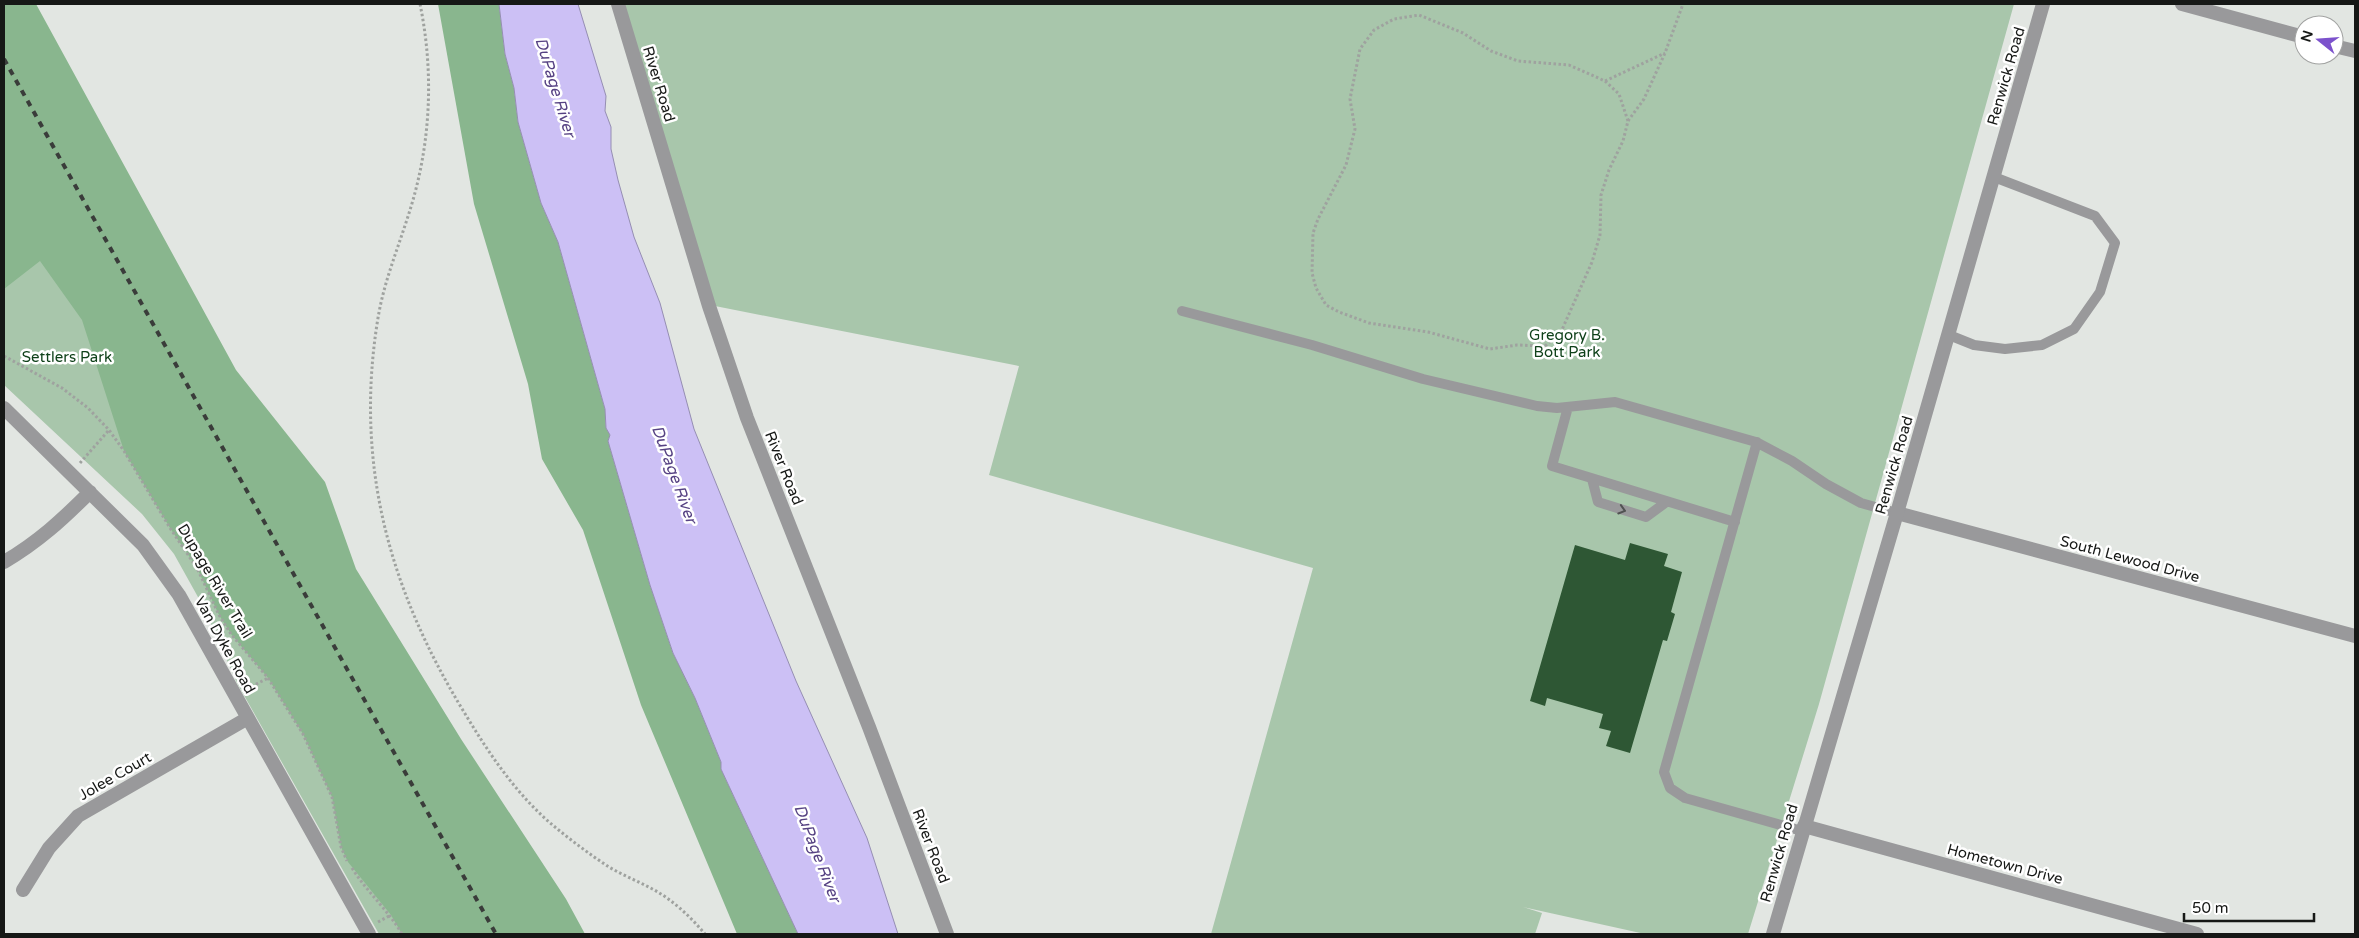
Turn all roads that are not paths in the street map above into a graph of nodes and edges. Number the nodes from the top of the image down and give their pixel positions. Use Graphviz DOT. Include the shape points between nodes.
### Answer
graph roads {
  1 [pos="618,4"];
  2 [pos="2043,4"];
  3 [pos="2182,4"];
  4 [pos="2294,34"];
  5 [pos="1994,177"];
  6 [pos="1182,311"];
  7 [pos="1948,335"];
  8 [pos="1568,407"];
  9 [pos="4,408"];
  10 [pos="1757,442"];
  11 [pos="1592,479"];
  12 [pos="90,492"];
  13 [pos="1665,503"];
  14 [pos="1897,513"];
  15 [pos="1734,522"];
  16 [pos="4,562"];
  17 [pos="2355,636"];
  18 [pos="248,718"];
  19 [pos="1803,829"];
  20 [pos="23,890"];
  21 [pos="369,934"];
  22 [pos="947,934"];
  23 [pos="1773,934"];
  24 [pos="2197,934"];
  1 -- 22 [label="street, River Road" via="709,306 747,418"];
  2 -- 5 [label="street, Renwick Road"];
  3 -- 4 [label="street"];
  5 -- 7 [label="street, Renwick Road"];
  5 -- 7 [label="lane" via="2095,216 2115,243 2100,292 2074,329 2042,345 2005,349 1974,345"];
  6 -- 8 [label="lane" via="1312,345 1423,379 1537,406"];
  7 -- 14 [label="street, Renwick Road"];
  8 -- 10 [label="lane" via="1615,402"];
  8 -- 11 [label="lane" via="1552,466"];
  9 -- 12 [label="street, Van Dyke Road"];
  10 -- 14 [label="lane" via="1860,503"];
  10 -- 15 [label="lane"];
  11 -- 13 [label="lane"];
  11 -- 13 [label="lane, one-way" via="1598,502 1606,505 1646,517"];
  12 -- 16 [label="street" via="57,525"];
  12 -- 18 [label="street, Van Dyke Road" via="144,545 178,595"];
  13 -- 15 [label="lane"];
  14 -- 17 [label="street, South Lewood Drive"];
  14 -- 19 [label="street, Renwick Road"];
  15 -- 19 [label="lane" via="1664,772 1670,788 1685,798"];
  18 -- 20 [label="street, Jolee Court" via="78,816 49,848"];
  18 -- 21 [label="street, Van Dyke Road"];
  19 -- 23 [label="street, Renwick Road"];
  19 -- 24 [label="street, Hometown Drive"];
}
